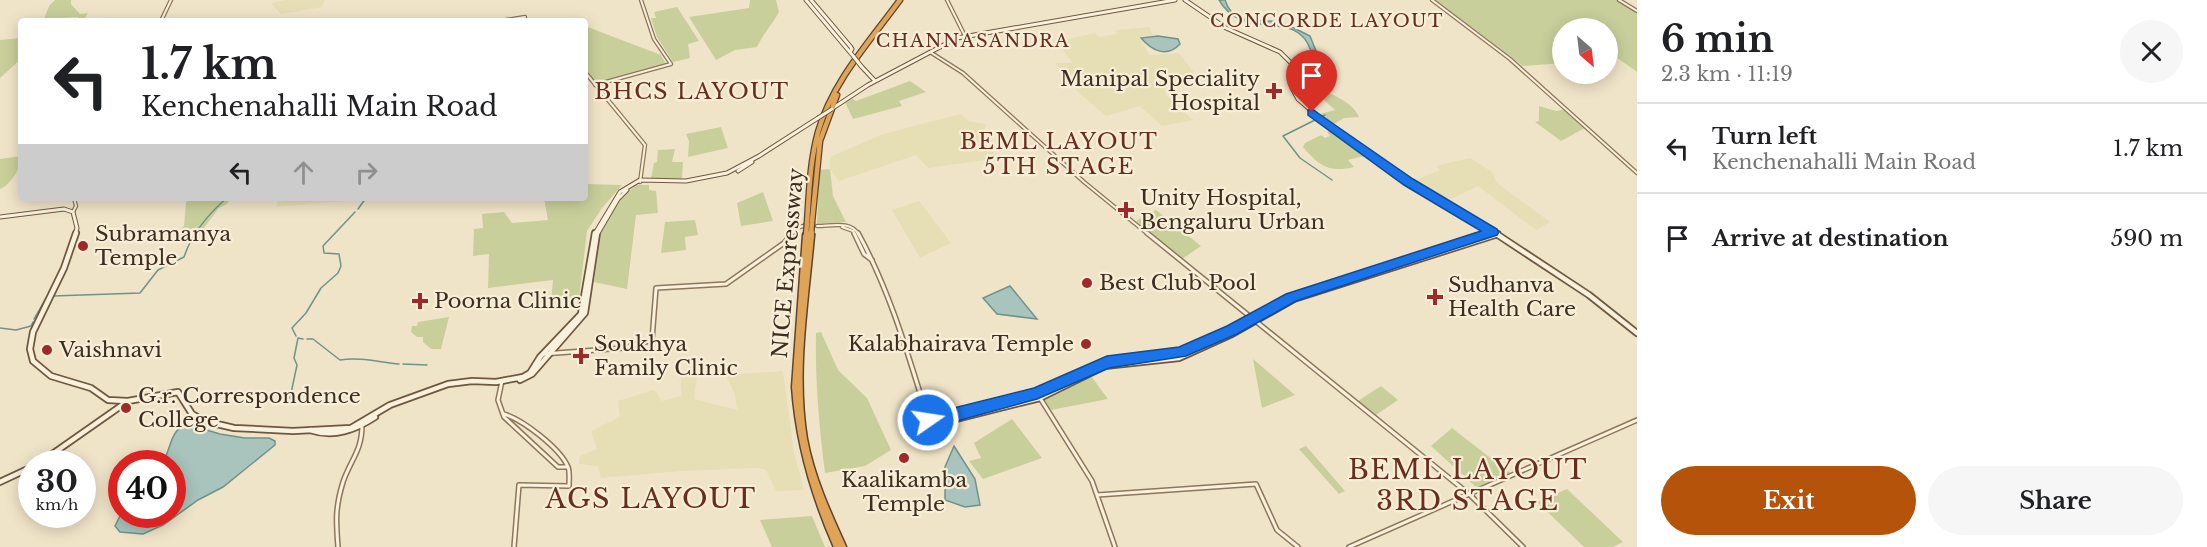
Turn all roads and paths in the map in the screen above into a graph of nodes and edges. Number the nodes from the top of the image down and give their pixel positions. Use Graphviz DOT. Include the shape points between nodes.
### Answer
graph roads {
  1 [pos="171,0"];
  2 [pos="641,0"];
  3 [pos="806,0"];
  4 [pos="811,0"];
  5 [pos="902,0"];
  6 [pos="947,0"];
  7 [pos="1175,0"];
  8 [pos="1432,0"];
  9 [pos="1619,0"];
  10 [pos="1186,1"];
  11 [pos="1637,11"];
  12 [pos="163,18"];
  13 [pos="965,36"];
  14 [pos="850,52"];
  15 [pos="930,52"];
  16 [pos="588,77"];
  17 [pos="875,81"];
  18 [pos="594,86"];
  19 [pos="1637,173"];
  20 [pos="640,181"];
  21 [pos="75,201"];
  22 [pos="73,212"];
  23 [pos="0,217"];
  24 [pos="810,224"];
  25 [pos="1496,233"];
  26 [pos="809,235"];
  27 [pos="1255,320"];
  28 [pos="1637,332"];
  29 [pos="546,354"];
  30 [pos="502,382"];
  31 [pos="1040,398"];
  32 [pos="128,401"];
  33 [pos="504,414"];
  34 [pos="1637,420"];
  35 [pos="928,422"];
  36 [pos="362,424"];
  37 [pos="61,450"];
  38 [pos="568,467"];
  39 [pos="18,474"];
  40 [pos="0,482"];
  41 [pos="1469,494"];
  42 [pos="1097,495"];
  43 [pos="338,547"];
  44 [pos="514,547"];
  45 [pos="837,547"];
  46 [pos="843,547"];
  47 [pos="1114,547"];
  48 [pos="1298,547"];
  49 [pos="1349,547"];
  50 [pos="1523,547"];
  1 -- 12 [label="street"];
  2 -- 18 [label="street" via="654,39 671,64"];
  3 -- 14 [label="main road"];
  4 -- 14 [label="main road" via="850,46"];
  5 -- 24 [label="highway, NICE Expressway" via="839,92 826,118 819,144"];
  6 -- 13 [label="street"];
  7 -- 13 [label="main road"];
  8 -- 19 [label="street" via="1510,59"];
  9 -- 11 [label="street"];
  10 -- 25 [label="main road" via="1290,60 1297,69 1292,88 1308,109 1408,182"];
  13 -- 15 [label="main road"];
  14 -- 17 [label="main road, bridge"];
  15 -- 17 [label="main road"];
  15 -- 27 [label="street" via="963,73 1084,182"];
  16 -- 18 [label="street"];
  17 -- 20 [label="main road, bridge" via="742,169 715,179 683,183"];
  18 -- 20 [label="street" via="645,145"];
  20 -- 29 [label="main road" via="620,192 597,228 583,310"];
  21 -- 22 [label="street"];
  22 -- 23 [label="main road" via="64,209"];
  22 -- 32 [label="main road" via="75,241 62,276 38,320 29,354 58,381 94,389 108,400"];
  24 -- 26 [label="highway, NICE Expressway, bridge"];
  24 -- 29 [label="street" via="797,228 784,243 726,284 656,288 652,340 624,348"];
  24 -- 35 [label="street" via="853,231 864,254 873,261 902,330"];
  25 -- 27 [label="main road" via="1294,299"];
  25 -- 28 [label="main road" via="1591,294"];
  26 -- 45 [label="highway, NICE Expressway" via="795,408 811,484"];
  26 -- 46 [label="highway, NICE Expressway" via="801,409 816,483"];
  27 -- 31 [label="main road" via="1179,358 1105,366"];
  27 -- 35 [label="main road" via="1181,352 1107,362 1037,393"];
  27 -- 41 [label="street"];
  29 -- 30 [label="main road" via="527,375"];
  30 -- 33 [label="street" via="498,400"];
  30 -- 36 [label="main road" via="447,386 387,409"];
  31 -- 35 [label="main road" via="936,424"];
  31 -- 42 [label="street"];
  32 -- 36 [label="main road" via="178,392 197,419 263,431 346,433"];
  32 -- 37 [label="main road"];
  33 -- 38 [label="street" via="511,414 527,427 560,455"];
  33 -- 38 [label="street" via="558,467"];
  34 -- 41 [label="street"];
  36 -- 43 [label="street" via="362,442 344,480 335,513"];
  38 -- 44 [label="street" via="569,486 519,485"];
  39 -- 40 [label="main road"];
  41 -- 49 [label="street"];
  41 -- 50 [label="street"];
  42 -- 47 [label="street"];
  42 -- 48 [label="street" via="1256,484 1273,524"];
}
